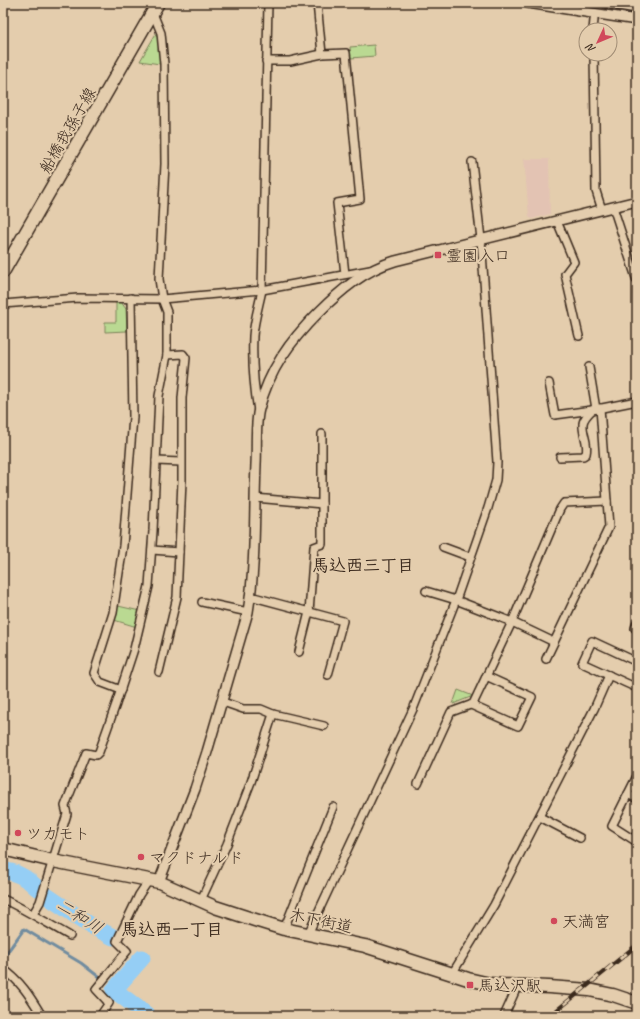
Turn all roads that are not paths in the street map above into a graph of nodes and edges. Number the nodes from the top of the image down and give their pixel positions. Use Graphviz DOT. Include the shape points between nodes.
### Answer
graph roads {
  1 [pos="268,3"];
  2 [pos="317,3"];
  3 [pos="528,3"];
  4 [pos="606,3"];
  5 [pos="156,8"];
  6 [pos="637,8"];
  7 [pos="637,20"];
  8 [pos="322,54"];
  9 [pos="266,61"];
  10 [pos="594,62"];
  11 [pos="472,162"];
  12 [pos="637,201"];
  13 [pos="613,207"];
  14 [pos="602,210"];
  15 [pos="557,221"];
  16 [pos="481,239"];
  17 [pos="372,269"];
  18 [pos="3,272"];
  19 [pos="345,274"];
  20 [pos="637,281"];
  21 [pos="262,290"];
  22 [pos="131,298"];
  23 [pos="162,299"];
  24 [pos="3,304"];
  25 [pos="579,336"];
  26 [pos="167,355"];
  27 [pos="589,367"];
  28 [pos="549,383"];
  29 [pos="637,401"];
  30 [pos="596,409"];
  31 [pos="258,412"];
  32 [pos="322,434"];
  33 [pos="560,457"];
  34 [pos="156,462"];
  35 [pos="181,462"];
  36 [pos="255,498"];
  37 [pos="607,501"];
  38 [pos="322,504"];
  39 [pos="443,547"];
  40 [pos="152,550"];
  41 [pos="179,552"];
  42 [pos="470,557"];
  43 [pos="426,592"];
  44 [pos="250,596"];
  45 [pos="456,600"];
  46 [pos="202,602"];
  47 [pos="248,612"];
  48 [pos="309,612"];
  49 [pos="512,622"];
  50 [pos="637,622"];
  51 [pos="637,629"];
  52 [pos="554,642"];
  53 [pos="299,652"];
  54 [pos="546,659"];
  55 [pos="637,662"];
  56 [pos="159,672"];
  57 [pos="328,675"];
  58 [pos="609,675"];
  59 [pos="486,676"];
  60 [pos="637,688"];
  61 [pos="121,690"];
  62 [pos="223,702"];
  63 [pos="471,705"];
  64 [pos="273,714"];
  65 [pos="324,726"];
  66 [pos="637,776"];
  67 [pos="418,784"];
  68 [pos="628,794"];
  69 [pos="637,799"];
  70 [pos="333,807"];
  71 [pos="540,817"];
  72 [pos="580,838"];
  73 [pos="637,842"];
  74 [pos="3,849"];
  75 [pos="53,860"];
  76 [pos="154,881"];
  77 [pos="3,899"];
  78 [pos="201,900"];
  79 [pos="33,914"];
  80 [pos="284,929"];
  81 [pos="308,934"];
  82 [pos="70,936"];
  83 [pos="3,969"];
  84 [pos="452,974"];
  85 [pos="518,986"];
  86 [pos="637,1003"];
  87 [pos="42,1016"];
  88 [pos="100,1016"];
  89 [pos="504,1016"];
  1 -- 9 [label="street"];
  2 -- 8 [label="street"];
  3 -- 7 [label="street"];
  4 -- 6 [label="street"];
  5 -- 18 [label="main road, 船橋我孫子線"];
  5 -- 23 [label="street" via="164,64 165,164 159,279"];
  8 -- 9 [label="street" via="290,61"];
  8 -- 19 [label="street" via="346,53 360,199 337,203"];
  9 -- 21 [label="street"];
  10 -- 14 [label="street" via="596,191"];
  11 -- 16 [label="street"];
  12 -- 13 [label="street"];
  13 -- 14 [label="street"];
  13 -- 20 [label="street"];
  14 -- 15 [label="street"];
  15 -- 16 [label="street"];
  15 -- 25 [label="street" via="574,262 565,274"];
  16 -- 17 [label="street" via="393,261"];
  16 -- 42 [label="street" via="497,462 496,480"];
  17 -- 19 [label="street"];
  17 -- 31 [label="street" via="328,302 295,337 273,372"];
  19 -- 21 [label="street"];
  21 -- 23 [label="street"];
  21 -- 31 [label="street" via="253,335"];
  22 -- 23 [label="street"];
  22 -- 24 [label="street" via="78,298"];
  22 -- 61 [label="street" via="133,417 123,546 113,613 94,673 100,682"];
  23 -- 26 [label="street" via="167,312"];
  26 -- 34 [label="street" via="159,396"];
  26 -- 35 [label="street" via="183,354 186,358 182,398"];
  27 -- 30 [label="street"];
  28 -- 30 [label="street" via="555,415"];
  29 -- 30 [label="street"];
  30 -- 33 [label="street" via="585,418 583,424 588,448 586,454"];
  30 -- 37 [label="street"];
  31 -- 36 [label="street"];
  32 -- 38 [label="street"];
  34 -- 35 [label="street"];
  34 -- 40 [label="street"];
  35 -- 41 [label="street"];
  36 -- 38 [label="street"];
  36 -- 44 [label="street"];
  37 -- 49 [label="street" via="564,503"];
  37 -- 52 [label="street" via="609,527"];
  38 -- 48 [label="street" via="322,544 314,547"];
  39 -- 42 [label="street"];
  40 -- 41 [label="street"];
  40 -- 61 [label="street" via="149,586"];
  41 -- 56 [label="street" via="177,597"];
  42 -- 45 [label="street"];
  43 -- 45 [label="street"];
  44 -- 47 [label="street"];
  44 -- 48 [label="street"];
  45 -- 49 [label="street"];
  45 -- 81 [label="street" via="414,707"];
  46 -- 47 [label="street"];
  47 -- 62 [label="street"];
  48 -- 53 [label="street"];
  48 -- 57 [label="street" via="343,621"];
  49 -- 52 [label="street"];
  49 -- 59 [label="street"];
  50 -- 51 [label="street"];
  52 -- 54 [label="street"];
  55 -- 58 [label="street" via="592,641 582,663"];
  58 -- 60 [label="street"];
  58 -- 71 [label="street"];
  59 -- 63 [label="street"];
  59 -- 63 [label="street" via="532,697 518,726"];
  61 -- 75 [label="street" via="99,752 86,753 66,806 67,814"];
  62 -- 64 [label="street" via="243,709 261,709"];
  62 -- 76 [label="street" via="195,789"];
  63 -- 67 [label="street" via="451,712"];
  64 -- 65 [label="street"];
  64 -- 78 [label="street" via="252,782"];
  66 -- 68 [label="street"];
  68 -- 69 [label="street"];
  68 -- 73 [label="street" via="612,826"];
  70 -- 80 [label="street"];
  71 -- 72 [label="street"];
  71 -- 84 [label="street" via="494,905"];
  74 -- 75 [label="main road, 木下街道"];
  75 -- 76 [label="main road, 木下街道"];
  75 -- 79 [label="street" via="40,902"];
  76 -- 78 [label="main road, 木下街道"];
  76 -- 88 [label="street" via="139,896 117,941 127,951 96,990 109,1003"];
  77 -- 79 [label="street"];
  78 -- 80 [label="main road, 木下街道"];
  79 -- 82 [label="street"];
  80 -- 81 [label="main road, 木下街道"];
  81 -- 84 [label="main road, 木下街道" via="365,946"];
  83 -- 87 [label="street" via="20,982"];
  84 -- 85 [label="main road, 木下街道" via="490,984"];
  85 -- 86 [label="main road, 木下街道" via="589,990"];
  85 -- 89 [label="street"];
}
